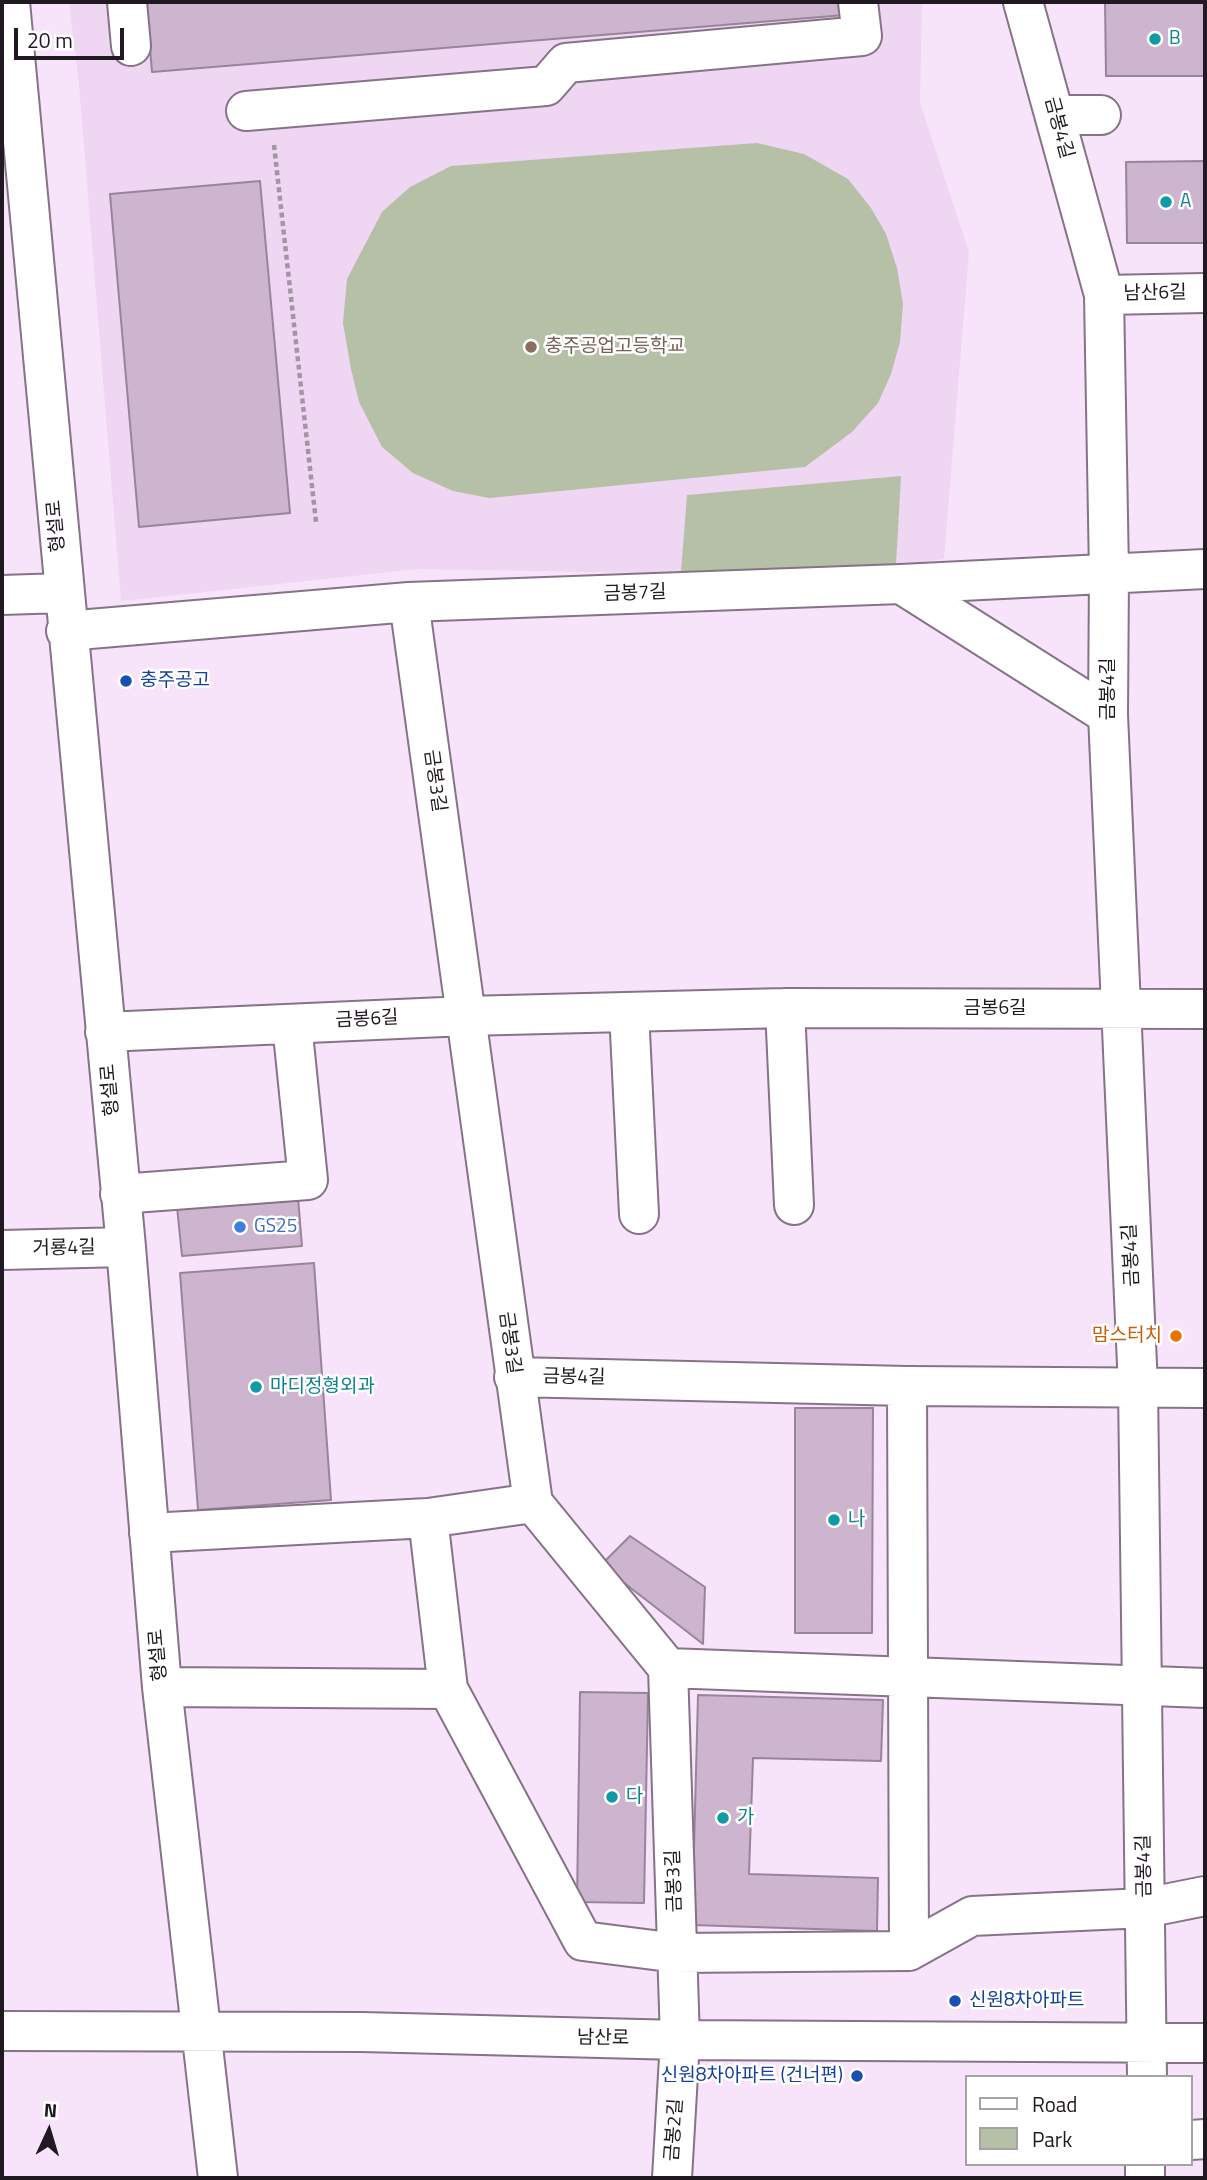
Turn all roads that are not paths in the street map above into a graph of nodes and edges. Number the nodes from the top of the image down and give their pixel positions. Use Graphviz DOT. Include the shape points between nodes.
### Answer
graph roads {
  1 [pos="10,2"];
  2 [pos="127,2"];
  3 [pos="858,2"];
  4 [pos="1023,2"];
  5 [pos="131,46"];
  6 [pos="258,110"];
  7 [pos="1055,115"];
  8 [pos="1101,115"];
  9 [pos="18,274"];
  10 [pos="1205,293"];
  11 [pos="1104,295"];
  12 [pos="1205,569"];
  13 [pos="1110,573"];
  14 [pos="901,584"];
  15 [pos="63,593"];
  16 [pos="2,595"];
  17 [pos="409,602"];
  18 [pos="66,631"];
  19 [pos="1108,715"];
  20 [pos="785,1008"];
  21 [pos="1121,1009"];
  22 [pos="1205,1009"];
  23 [pos="629,1012"];
  24 [pos="467,1016"];
  25 [pos="292,1024"];
  26 [pos="105,1032"];
  27 [pos="120,1194"];
  28 [pos="794,1205"];
  29 [pos="639,1214"];
  30 [pos="126,1247"];
  31 [pos="2,1250"];
  32 [pos="514,1377"];
  33 [pos="907,1386"];
  34 [pos="1138,1387"];
  35 [pos="1205,1388"];
  36 [pos="533,1503"];
  37 [pos="428,1517"];
  38 [pos="149,1533"];
  39 [pos="668,1668"];
  40 [pos="909,1679"];
  41 [pos="162,1687"];
  42 [pos="1142,1688"];
  43 [pos="1205,1688"];
  44 [pos="448,1689"];
  45 [pos="1205,1896"];
  46 [pos="1145,1908"];
  47 [pos="909,1951"];
  48 [pos="677,1953"];
  49 [pos="2,2031"];
  50 [pos="201,2031"];
  51 [pos="680,2040"];
  52 [pos="1205,2043"];
  53 [pos="1147,2060"];
  54 [pos="218,2178"];
  55 [pos="672,2178"];
  1 -- 9 [label="street, 형설로"];
  2 -- 5 [label="street"];
  3 -- 6 [label="street" via="862,36 566,63 546,86"];
  4 -- 7 [label="street, 금봉4길"];
  7 -- 8 [label="street"];
  7 -- 11 [label="street, 금봉4길"];
  9 -- 15 [label="street, 형설로"];
  10 -- 11 [label="street, 남산6길"];
  11 -- 13 [label="street, 금봉4길"];
  12 -- 13 [label="street, 금봉7길"];
  13 -- 14 [label="street, 금봉7길"];
  13 -- 19 [label="street, 금봉4길"];
  14 -- 17 [label="street, 금봉7길"];
  14 -- 19 [label="street"];
  15 -- 16 [label="street"];
  15 -- 18 [label="street, 형설로"];
  17 -- 18 [label="street, 금봉7길"];
  17 -- 24 [label="street, 금봉3길"];
  18 -- 26 [label="street, 형설로"];
  19 -- 21 [label="street, 금봉4길"];
  20 -- 21 [label="street, 금봉6길"];
  20 -- 23 [label="street, 금봉6길"];
  20 -- 28 [label="street"];
  21 -- 22 [label="street, 금봉6길"];
  21 -- 34 [label="street, 금봉4길"];
  23 -- 24 [label="street, 금봉6길"];
  23 -- 29 [label="street"];
  24 -- 25 [label="street, 금봉6길"];
  24 -- 32 [label="street, 금봉3길"];
  25 -- 26 [label="street, 금봉6길"];
  25 -- 27 [label="street" via="308,1180"];
  26 -- 27 [label="street, 형설로"];
  27 -- 30 [label="street, 형설로"];
  30 -- 31 [label="street, 거룡4길"];
  30 -- 38 [label="street, 형설로"];
  32 -- 33 [label="street, 금봉4길"];
  32 -- 36 [label="street, 금봉3길"];
  33 -- 34 [label="street, 금봉4길"];
  33 -- 40 [label="street"];
  34 -- 35 [label="street, 금봉4길"];
  34 -- 42 [label="street, 금봉4길"];
  36 -- 37 [label="street"];
  36 -- 39 [label="street"];
  37 -- 38 [label="street"];
  37 -- 44 [label="street"];
  38 -- 41 [label="street, 형설로"];
  39 -- 40 [label="street"];
  39 -- 48 [label="street, 금봉3길"];
  40 -- 42 [label="street"];
  40 -- 47 [label="street"];
  41 -- 44 [label="street"];
  41 -- 50 [label="street, 형설로"];
  42 -- 43 [label="street"];
  42 -- 46 [label="street, 금봉4길"];
  44 -- 48 [label="street" via="583,1941"];
  45 -- 46 [label="street"];
  46 -- 47 [label="street" via="972,1916"];
  46 -- 53 [label="street, 금봉4길"];
  47 -- 48 [label="street"];
  48 -- 51 [label="street, 금봉3길"];
  49 -- 50 [label="street, 남산로"];
  50 -- 51 [label="street, 남산로"];
  50 -- 54 [label="street, 형설로"];
  51 -- 53 [label="street, 남산로"];
  51 -- 55 [label="street, 금봉2길"];
  52 -- 53 [label="street, 남산로"];
}
